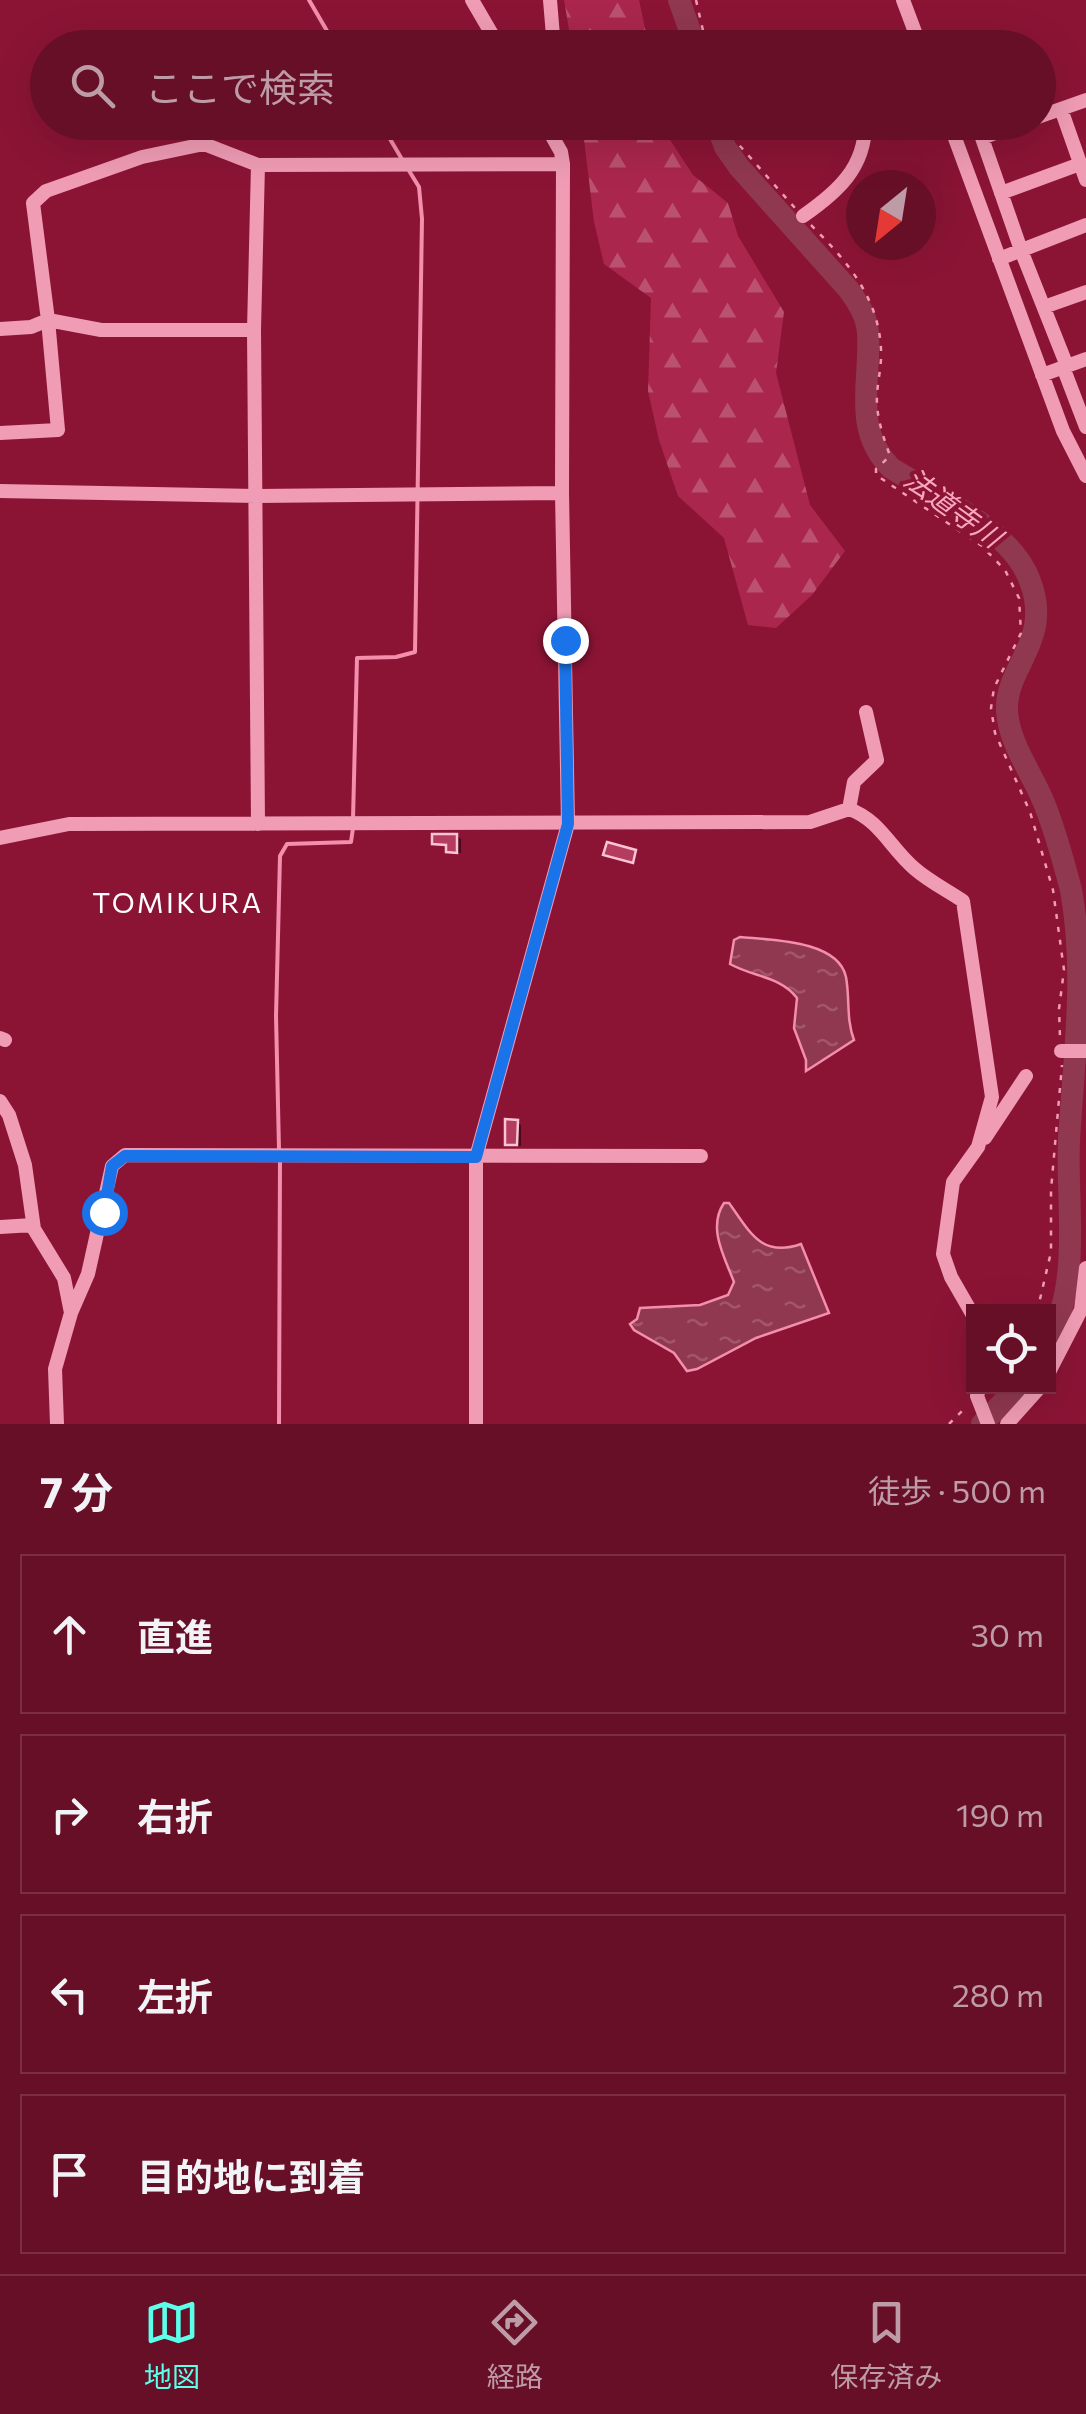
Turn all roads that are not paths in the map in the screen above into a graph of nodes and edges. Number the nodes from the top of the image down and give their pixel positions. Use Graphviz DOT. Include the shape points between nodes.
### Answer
graph roads {
  1 [pos="472,0"];
  2 [pos="550,0"];
  3 [pos="904,0"];
  4 [pos="490,30"];
  5 [pos="552,30"];
  6 [pos="915,30"];
  7 [pos="1086,100"];
  8 [pos="1061,109"];
  9 [pos="1056,111"];
  10 [pos="553,140"];
  11 [pos="561,140"];
  12 [pos="862,140"];
  13 [pos="956,140"];
  14 [pos="983,140"];
  15 [pos="562,158"];
  16 [pos="258,164"];
  17 [pos="1080,164"];
  18 [pos="1086,180"];
  19 [pos="1001,192"];
  20 [pos="803,216"];
  21 [pos="1086,224"];
  22 [pos="1021,250"];
  23 [pos="999,259"];
  24 [pos="1086,292"];
  25 [pos="1044,307"];
  26 [pos="48,320"];
  27 [pos="0,329"];
  28 [pos="254,330"];
  29 [pos="1086,359"];
  30 [pos="1065,367"];
  31 [pos="1042,375"];
  32 [pos="1086,427"];
  33 [pos="0,433"];
  34 [pos="1086,476"];
  35 [pos="0,490"];
  36 [pos="562,493"];
  37 [pos="256,496"];
  38 [pos="866,712"];
  39 [pos="849,808"];
  40 [pos="258,824"];
  41 [pos="568,824"];
  42 [pos="0,838"];
  43 [pos="1061,1051"];
  44 [pos="1086,1051"];
  45 [pos="1026,1076"];
  46 [pos="1,1106"];
  47 [pos="978,1146"];
  48 [pos="701,1156"];
  49 [pos="476,1157"];
  50 [pos="34,1226"];
  51 [pos="0,1227"];
  52 [pos="1086,1268"];
  53 [pos="967,1304"];
  54 [pos="71,1313"];
  55 [pos="1056,1358"];
  56 [pos="980,1394"];
  57 [pos="1033,1394"];
  58 [pos="57,1424"];
  59 [pos="476,1424"];
  60 [pos="988,1424"];
  61 [pos="1007,1424"];
  1 -- 4 [label="street"];
  2 -- 5 [label="street"];
  3 -- 6 [label="street"];
  7 -- 8 [label="street"];
  8 -- 9 [label="street"];
  8 -- 17 [label="street"];
  10 -- 15 [label="street"];
  11 -- 15 [label="street"];
  12 -- 20 [label="street" via="844,184"];
  13 -- 23 [label="street"];
  14 -- 19 [label="street"];
  15 -- 16 [label="street"];
  15 -- 36 [label="street"];
  16 -- 26 [label="street" via="204,144 142,157 46,191 33,203"];
  16 -- 28 [label="street"];
  17 -- 18 [label="street"];
  17 -- 19 [label="street"];
  19 -- 22 [label="street"];
  21 -- 22 [label="street"];
  22 -- 23 [label="street"];
  22 -- 25 [label="street"];
  23 -- 31 [label="street"];
  24 -- 25 [label="street"];
  25 -- 30 [label="street"];
  26 -- 27 [label="street"];
  26 -- 28 [label="street" via="101,330"];
  26 -- 33 [label="street" via="58,430"];
  28 -- 37 [label="street"];
  29 -- 30 [label="street"];
  30 -- 31 [label="street"];
  30 -- 32 [label="street"];
  31 -- 34 [label="street"];
  35 -- 37 [label="street"];
  36 -- 37 [label="street"];
  36 -- 41 [label="street"];
  37 -- 40 [label="street"];
  38 -- 39 [label="street" via="877,760 854,782"];
  39 -- 41 [label="street" via="810,822"];
  39 -- 47 [label="street" via="877,826 912,867 963,902 992,1097"];
  40 -- 41 [label="street"];
  40 -- 42 [label="street" via="69,824"];
  41 -- 49 [label="street"];
  43 -- 44 [label="street"];
  45 -- 47 [label="street"];
  46 -- 50 [label="street" via="25,1166"];
  47 -- 53 [label="street" via="954,1182 943,1254"];
  48 -- 49 [label="street"];
  49 -- 54 [label="street" via="125,1156 112,1166 88,1274"];
  49 -- 59 [label="street"];
  50 -- 51 [label="street"];
  50 -- 54 [label="street" via="64,1278"];
  52 -- 55 [label="street" via="1081,1310"];
  54 -- 58 [label="street" via="55,1369"];
  56 -- 60 [label="street"];
  57 -- 61 [label="street"];
}
